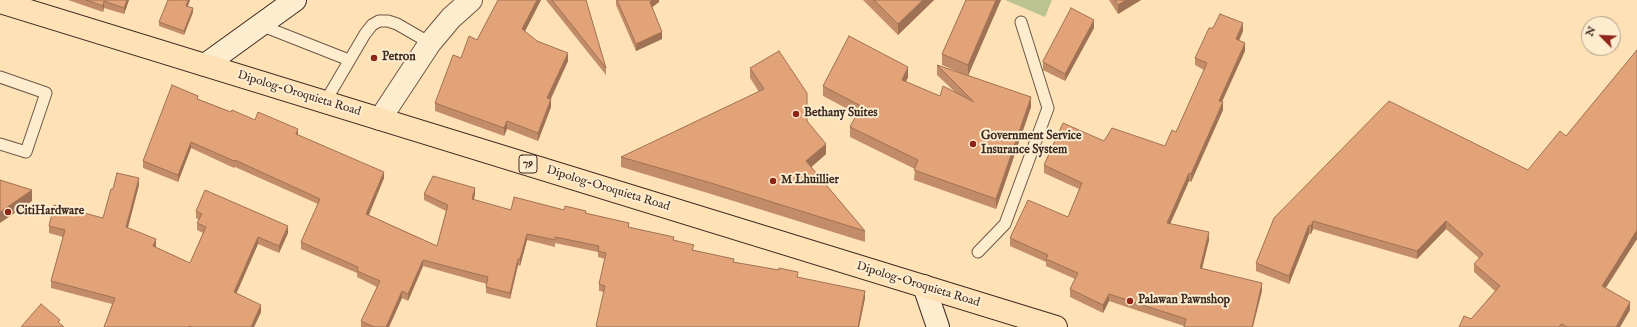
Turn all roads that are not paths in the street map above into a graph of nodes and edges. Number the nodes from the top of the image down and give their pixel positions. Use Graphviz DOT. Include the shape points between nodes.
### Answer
graph roads {
  1 [pos="295,0"];
  2 [pos="471,0"];
  3 [pos="0,2"];
  4 [pos="1021,22"];
  5 [pos="260,25"];
  6 [pos="430,43"];
  7 [pos="349,60"];
  8 [pos="205,65"];
  9 [pos="0,77"];
  10 [pos="325,102"];
  11 [pos="380,119"];
  12 [pos="0,144"];
  13 [pos="978,252"];
  14 [pos="924,286"];
  15 [pos="938,327"];
  16 [pos="1056,327"];
  1 -- 5 [label="main road"];
  2 -- 6 [label="main road" via="451,18"];
  3 -- 8 [label="highway, Dipolog-Oroquieta Road / 79"];
  4 -- 13 [label="lane" via="1048,108 1005,224"];
  5 -- 7 [label="lane"];
  5 -- 8 [label="main road"];
  6 -- 7 [label="lane" via="397,24 379,21 364,34"];
  6 -- 11 [label="main road"];
  7 -- 10 [label="lane"];
  8 -- 10 [label="highway, Dipolog-Oroquieta Road / 79"];
  9 -- 12 [label="lane" via="46,93 26,152"];
  10 -- 11 [label="highway, Dipolog-Oroquieta Road / 79"];
  11 -- 14 [label="highway, Dipolog-Oroquieta Road / 79"];
  14 -- 15 [label="main road"];
  14 -- 16 [label="highway, Dipolog-Oroquieta Road / 79"];
}
